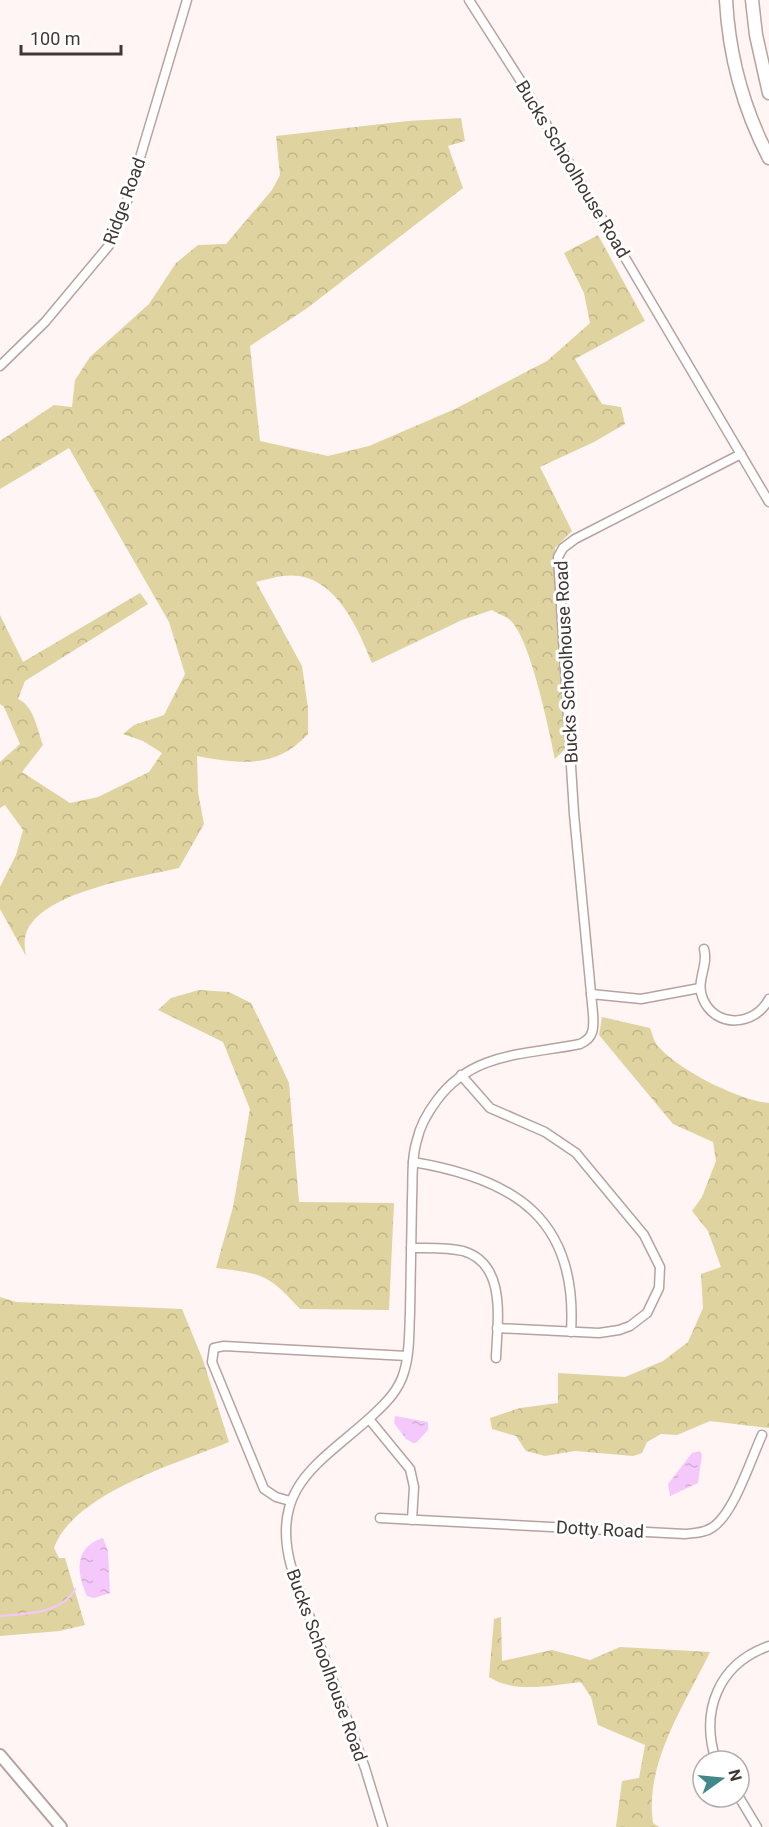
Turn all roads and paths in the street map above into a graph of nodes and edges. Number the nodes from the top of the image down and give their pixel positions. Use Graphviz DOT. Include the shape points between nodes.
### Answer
graph roads {
  1 [pos="187,0"];
  2 [pos="469,0"];
  3 [pos="726,0"];
  4 [pos="752,0"];
  5 [pos="769,93"];
  6 [pos="769,158"];
  7 [pos="0,366"];
  8 [pos="741,454"];
  9 [pos="769,502"];
  10 [pos="704,949"];
  11 [pos="700,988"];
  12 [pos="591,994"];
  13 [pos="769,999"];
  14 [pos="461,1075"];
  15 [pos="413,1162"];
  16 [pos="411,1248"];
  17 [pos="497,1328"];
  18 [pos="571,1332"];
  19 [pos="407,1356"];
  20 [pos="496,1358"];
  21 [pos="369,1419"];
  22 [pos="762,1435"];
  23 [pos="290,1501"];
  24 [pos="380,1518"];
  25 [pos="412,1520"];
  26 [pos="769,1646"];
  27 [pos="714,1749"];
  28 [pos="0,1755"];
  29 [pos="746,1809"];
  30 [pos="61,1827"];
  31 [pos="383,1827"];
  32 [pos="756,1827"];
  1 -- 7 [label="street, Ridge Road" via="111,243 35,334"];
  2 -- 8 [label="street, Bucks Schoolhouse Road"];
  3 -- 6 [label="highway" via="738,78"];
  4 -- 5 [label="highway"];
  8 -- 9 [label="street"];
  8 -- 12 [label="street, Bucks Schoolhouse Road" via="575,539 558,557 574,814"];
  10 -- 11 [label="street"];
  11 -- 12 [label="street" via="641,999"];
  11 -- 13 [label="street" via="707,1006 728,1021 750,1018"];
  12 -- 14 [label="street, Bucks Schoolhouse Road" via="591,1036 583,1043 500,1057"];
  14 -- 15 [label="street, Bucks Schoolhouse Road" via="431,1108 417,1139"];
  14 -- 18 [label="street" via="489,1108 545,1132 576,1153 644,1235 657,1258 659,1287 651,1306 639,1320 610,1332"];
  15 -- 16 [label="street, Bucks Schoolhouse Road"];
  15 -- 18 [label="street" via="434,1165 501,1189 525,1203 544,1221 566,1263"];
  16 -- 17 [label="street" via="458,1250 480,1260 496,1288"];
  16 -- 19 [label="street, Bucks Schoolhouse Road"];
  17 -- 18 [label="street"];
  17 -- 20 [label="street"];
  19 -- 21 [label="street, Bucks Schoolhouse Road" via="398,1387"];
  19 -- 23 [label="street" via="214,1348 212,1362 264,1489"];
  21 -- 23 [label="street, Bucks Schoolhouse Road" via="313,1465"];
  21 -- 25 [label="street" via="410,1469 414,1487"];
  22 -- 25 [label="street, Dotty Road" via="725,1516 702,1532"];
  23 -- 31 [label="street, Bucks Schoolhouse Road" via="285,1533 291,1566"];
  24 -- 25 [label="street, Dotty Road"];
  26 -- 27 [label="street" via="739,1661 724,1679 713,1701 709,1725"];
  28 -- 30 [label="main road"];
  29 -- 32 [label="street"];
}
